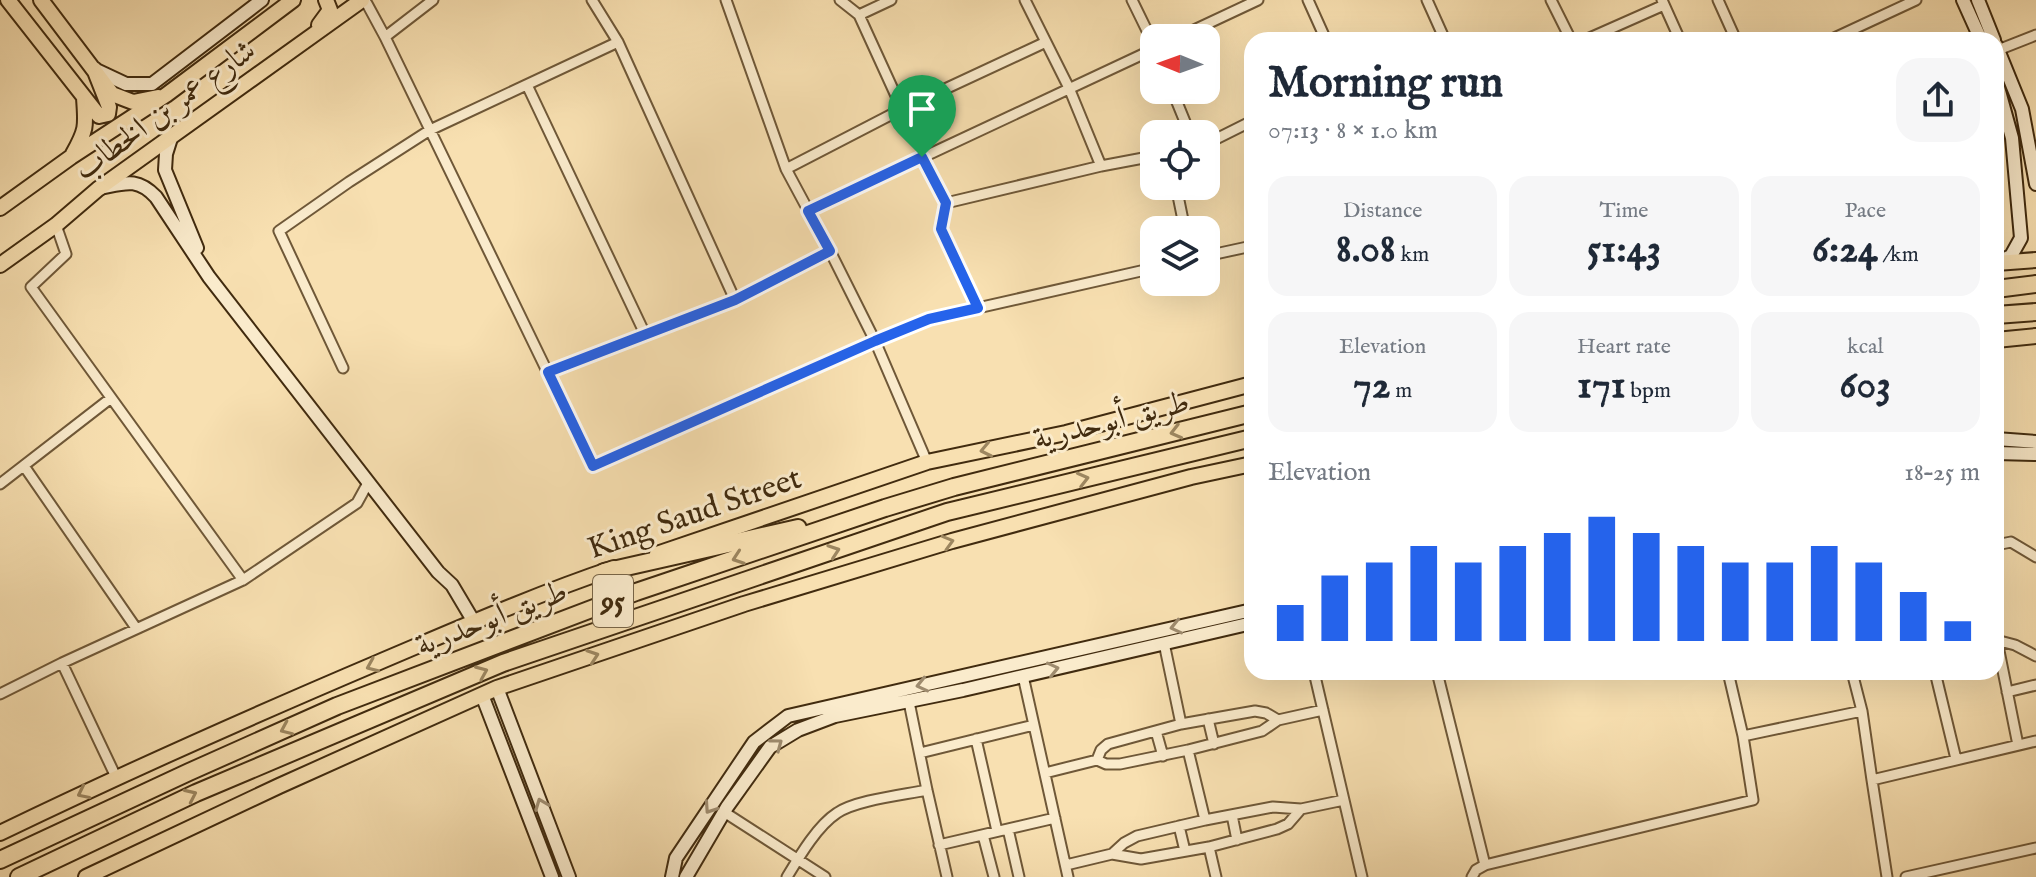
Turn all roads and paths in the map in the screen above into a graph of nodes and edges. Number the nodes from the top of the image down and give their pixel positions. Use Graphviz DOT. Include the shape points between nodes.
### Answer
graph roads {
  1 [pos="8,0"];
  2 [pos="41,0"];
  3 [pos="262,0"];
  4 [pos="296,0"];
  5 [pos="326,0"];
  6 [pos="364,0"];
  7 [pos="433,0"];
  8 [pos="592,0"];
  9 [pos="726,0"];
  10 [pos="840,0"];
  11 [pos="891,0"];
  12 [pos="1025,0"];
  13 [pos="1132,0"];
  14 [pos="1258,0"];
  15 [pos="1308,0"];
  16 [pos="1427,0"];
  17 [pos="1551,0"];
  18 [pos="1718,0"];
  19 [pos="1916,0"];
  20 [pos="1963,0"];
  21 [pos="1978,0"];
  22 [pos="1663,2"];
  23 [pos="859,15"];
  24 [pos="1143,24"];
  25 [pos="1207,24"];
  26 [pos="1322,32"];
  27 [pos="1441,32"];
  28 [pos="1567,32"];
  29 [pos="1601,32"];
  30 [pos="1676,32"];
  31 [pos="1732,32"];
  32 [pos="1847,32"];
  33 [pos="1977,32"];
  34 [pos="1991,32"];
  35 [pos="2036,35"];
  36 [pos="385,37"];
  37 [pos="618,42"];
  38 [pos="1046,42"];
  39 [pos="2004,43"];
  40 [pos="1140,54"];
  41 [pos="283,57"];
  42 [pos="2004,65"];
  43 [pos="94,69"];
  44 [pos="527,85"];
  45 [pos="1069,88"];
  46 [pos="166,95"];
  47 [pos="84,98"];
  48 [pos="902,109"];
  49 [pos="2004,109"];
  50 [pos="2022,109"];
  51 [pos="2036,110"];
  52 [pos="99,116"];
  53 [pos="1244,125"];
  54 [pos="2031,126"];
  55 [pos="430,130"];
  56 [pos="109,132"];
  57 [pos="172,135"];
  58 [pos="1220,137"];
  59 [pos="71,157"];
  60 [pos="922,157"];
  61 [pos="1140,159"];
  62 [pos="1101,166"];
  63 [pos="786,169"];
  64 [pos="2036,184"];
  65 [pos="98,189"];
  66 [pos="946,203"];
  67 [pos="0,208"];
  68 [pos="808,211"];
  69 [pos="56,225"];
  70 [pos="1244,248"];
  71 [pos="830,251"];
  72 [pos="1220,253"];
  73 [pos="2004,259"];
  74 [pos="2036,260"];
  75 [pos="2004,262"];
  76 [pos="0,265"];
  77 [pos="1140,271"];
  78 [pos="209,277"];
  79 [pos="2036,284"];
  80 [pos="2004,288"];
  81 [pos="735,300"];
  82 [pos="978,308"];
  83 [pos="2036,312"];
  84 [pos="2004,314"];
  85 [pos="645,334"];
  86 [pos="2036,336"];
  87 [pos="2004,339"];
  88 [pos="875,341"];
  89 [pos="343,368"];
  90 [pos="548,372"];
  91 [pos="1244,386"];
  92 [pos="111,398"];
  93 [pos="1244,415"];
  94 [pos="1244,440"];
  95 [pos="2004,440"];
  96 [pos="2036,442"];
  97 [pos="2004,453"];
  98 [pos="2036,454"];
  99 [pos="927,462"];
  100 [pos="24,466"];
  101 [pos="1244,466"];
  102 [pos="368,483"];
  103 [pos="0,484"];
  104 [pos="885,508"];
  105 [pos="2004,543"];
  106 [pos="2036,557"];
  107 [pos="604,572"];
  108 [pos="243,580"];
  109 [pos="1244,612"];
  110 [pos="474,622"];
  111 [pos="1244,625"];
  112 [pos="136,628"];
  113 [pos="2004,642"];
  114 [pos="1164,643"];
  115 [pos="2036,656"];
  116 [pos="62,663"];
  117 [pos="1023,676"];
  118 [pos="2004,676"];
  119 [pos="1316,680"];
  120 [pos="1439,680"];
  121 [pos="1730,680"];
  122 [pos="1854,680"];
  123 [pos="1937,680"];
  124 [pos="2036,685"];
  125 [pos="497,688"];
  126 [pos="2007,692"];
  127 [pos="0,694"];
  128 [pos="482,695"];
  129 [pos="909,702"];
  130 [pos="1323,710"];
  131 [pos="1862,711"];
  132 [pos="1208,719"];
  133 [pos="1278,720"];
  134 [pos="1181,724"];
  135 [pos="1034,725"];
  136 [pos="1156,731"];
  137 [pos="1743,736"];
  138 [pos="976,739"];
  139 [pos="2036,741"];
  140 [pos="1214,744"];
  141 [pos="2018,745"];
  142 [pos="1188,750"];
  143 [pos="920,753"];
  144 [pos="1163,756"];
  145 [pos="1956,759"];
  146 [pos="1097,760"];
  147 [pos="1045,773"];
  148 [pos="116,777"];
  149 [pos="1872,780"];
  150 [pos="927,790"];
  151 [pos="1344,800"];
  152 [pos="1301,809"];
  153 [pos="724,812"];
  154 [pos="1232,815"];
  155 [pos="1055,818"];
  156 [pos="1205,820"];
  157 [pos="1179,826"];
  158 [pos="1002,830"];
  159 [pos="0,833"];
  160 [pos="983,835"];
  161 [pos="1237,840"];
  162 [pos="939,845"];
  163 [pos="1209,847"];
  164 [pos="2036,848"];
  165 [pos="1185,851"];
  166 [pos="1112,854"];
  167 [pos="0,860"];
  168 [pos="798,860"];
  169 [pos="1066,865"];
  170 [pos="1485,865"];
  171 [pos="947,876"];
  172 [pos="19,877"];
  173 [pos="86,877"];
  174 [pos="552,877"];
  175 [pos="569,877"];
  176 [pos="672,877"];
  177 [pos="686,877"];
  178 [pos="787,877"];
  179 [pos="825,877"];
  180 [pos="934,877"];
  181 [pos="994,877"];
  182 [pos="1019,877"];
  183 [pos="1068,877"];
  184 [pos="1216,877"];
  185 [pos="1362,877"];
  186 [pos="1472,877"];
  187 [pos="1887,877"];
  188 [pos="1906,877"];
  1 -- 47 [label="main road"];
  2 -- 43 [label="main road"];
  3 -- 43 [label="street" via="152,84 126,84"];
  4 -- 46 [label="main road, شارع عمر بن الخطاب"];
  5 -- 41 [label="main road" via="330,10 321,23"];
  6 -- 36 [label="street"];
  6 -- 41 [label="main road, شارع عمر بن الخطاب"];
  7 -- 36 [label="street"];
  8 -- 37 [label="street"];
  9 -- 63 [label="street"];
  10 -- 23 [label="street"];
  11 -- 23 [label="street"];
  12 -- 38 [label="street"];
  13 -- 24 [label="street"];
  14 -- 25 [label="street"];
  15 -- 26 [label="street"];
  16 -- 27 [label="street"];
  17 -- 28 [label="street"];
  18 -- 31 [label="street"];
  19 -- 32 [label="street"];
  20 -- 33 [label="street"];
  21 -- 34 [label="street"];
  22 -- 29 [label="street"];
  22 -- 30 [label="street"];
  23 -- 48 [label="street"];
  35 -- 39 [label="street"];
  36 -- 55 [label="street"];
  37 -- 44 [label="street"];
  37 -- 81 [label="street"];
  38 -- 45 [label="street"];
  38 -- 48 [label="street"];
  40 -- 45 [label="street"];
  41 -- 57 [label="main road, شارع عمر بن الخطاب"];
  42 -- 50 [label="street"];
  43 -- 46 [label="main road" via="122,99"];
  43 -- 52 [label="main road" via="109,107 108,114"];
  44 -- 55 [label="street"];
  44 -- 85 [label="street"];
  45 -- 60 [label="street"];
  45 -- 62 [label="street"];
  46 -- 56 [label="main road, شارع عمر بن الخطاب"];
  47 -- 52 [label="main road"];
  47 -- 59 [label="main road" via="84,135"];
  48 -- 63 [label="street"];
  49 -- 73 [label="street" via="2012,138 2021,238"];
  50 -- 51 [label="street"];
  50 -- 54 [label="street"];
  52 -- 56 [label="main road"];
  53 -- 58 [label="street"];
  54 -- 64 [label="street"];
  55 -- 89 [label="street" via="279,231"];
  55 -- 90 [label="street"];
  56 -- 59 [label="main road, شارع عمر بن الخطاب"];
  57 -- 65 [label="main road, شارع عمر بن الخطاب"];
  57 -- 78 [label="street" via="165,170"];
  59 -- 67 [label="main road, شارع عمر بن الخطاب"];
  60 -- 66 [label="street"];
  60 -- 68 [label="street"];
  61 -- 62 [label="street"];
  62 -- 66 [label="street"];
  63 -- 68 [label="street"];
  65 -- 69 [label="main road, شارع عمر بن الخطاب"];
  65 -- 78 [label="street" via="126,183 146,186"];
  66 -- 82 [label="street" via="941,229"];
  68 -- 71 [label="street"];
  69 -- 76 [label="main road, شارع عمر بن الخطاب"];
  69 -- 92 [label="street" via="66,254 31,287"];
  70 -- 72 [label="street"];
  71 -- 81 [label="street"];
  71 -- 88 [label="street"];
  74 -- 75 [label="main road"];
  77 -- 82 [label="street"];
  78 -- 102 [label="street"];
  79 -- 80 [label="highway"];
  81 -- 85 [label="street"];
  82 -- 88 [label="street" via="929,319"];
  83 -- 84 [label="highway"];
  85 -- 90 [label="street"];
  86 -- 87 [label="main road"];
  88 -- 90 [label="street" via="593,466"];
  88 -- 99 [label="street"];
  91 -- 99 [label="main road, King Saud Street, one-way" via="1066,433"];
  92 -- 100 [label="street"];
  92 -- 108 [label="street"];
  93 -- 104 [label="highway, طريق أبوحدرية / 95, one-way"];
  172 -- 94 [label="highway, طريق أبوحدرية / 95, one-way" via="196,793 503,663 947,512"];
  95 -- 96 [label="street"];
  97 -- 98 [label="street"];
  99 -- 107 [label="main road, King Saud Street"];
  100 -- 103 [label="street"];
  100 -- 112 [label="street"];
  125 -- 101 [label="main road, one-way" via="952,541"];
  102 -- 108 [label="street" via="357,503"];
  102 -- 110 [label="street" via="452,585"];
  104 -- 107 [label="highway"];
  104 -- 167 [label="highway, طريق أبوحدرية / 95, one-way" via="636,592 337,706"];
  105 -- 106 [label="street" via="2011,542"];
  107 -- 110 [label="main road, King Saud Street"];
  108 -- 112 [label="street"];
  109 -- 176 [label="street, one-way" via="788,716 754,742 676,858"];
  110 -- 148 [label="main road, King Saud Street, one-way"];
  111 -- 114 [label="street"];
  112 -- 116 [label="street"];
  113 -- 115 [label="street"];
  117 -- 114 [label="street, one-way"];
  114 -- 134 [label="street"];
  116 -- 127 [label="street"];
  116 -- 148 [label="street"];
  117 -- 129 [label="street"];
  117 -- 135 [label="street"];
  118 -- 126 [label="street"];
  119 -- 130 [label="street"];
  120 -- 170 [label="street"];
  121 -- 137 [label="street"];
  122 -- 131 [label="street"];
  123 -- 145 [label="street"];
  124 -- 126 [label="street"];
  125 -- 128 [label="main road"];
  175 -- 125 [label="street, one-way"];
  126 -- 141 [label="street"];
  128 -- 173 [label="main road"];
  128 -- 174 [label="street"];
  129 -- 143 [label="street"];
  153 -- 129 [label="street, one-way" via="770,747 798,730 835,716"];
  130 -- 133 [label="street"];
  130 -- 151 [label="street"];
  131 -- 137 [label="street"];
  131 -- 149 [label="street"];
  132 -- 133 [label="street" via="1255,711"];
  132 -- 134 [label="street"];
  132 -- 140 [label="street"];
  133 -- 140 [label="street" via="1262,731"];
  134 -- 136 [label="street"];
  135 -- 138 [label="street"];
  135 -- 147 [label="street"];
  136 -- 144 [label="street"];
  136 -- 146 [label="street" via="1108,744"];
  137 -- 170 [label="street" via="1753,800"];
  138 -- 143 [label="street"];
  138 -- 158 [label="street"];
  139 -- 141 [label="street"];
  140 -- 142 [label="street"];
  141 -- 145 [label="street"];
  142 -- 144 [label="street"];
  142 -- 156 [label="street"];
  143 -- 150 [label="street"];
  144 -- 146 [label="street" via="1112,765"];
  145 -- 149 [label="street"];
  146 -- 147 [label="street"];
  147 -- 155 [label="street"];
  148 -- 159 [label="main road, King Saud Street, one-way"];
  149 -- 187 [label="street"];
  150 -- 162 [label="street"];
  150 -- 168 [label="street" via="840,811 827,820"];
  151 -- 152 [label="street"];
  151 -- 185 [label="street"];
  152 -- 154 [label="street" via="1273,807"];
  152 -- 161 [label="street" via="1288,824"];
  153 -- 168 [label="street"];
  153 -- 177 [label="street"];
  154 -- 156 [label="street"];
  154 -- 161 [label="street"];
  155 -- 158 [label="street"];
  155 -- 169 [label="street"];
  156 -- 157 [label="street"];
  157 -- 165 [label="street"];
  157 -- 166 [label="street" via="1137,836"];
  158 -- 160 [label="street"];
  158 -- 182 [label="street"];
  160 -- 162 [label="street"];
  160 -- 181 [label="street"];
  161 -- 163 [label="street"];
  162 -- 171 [label="street"];
  163 -- 165 [label="street"];
  163 -- 184 [label="street"];
  164 -- 188 [label="street"];
  165 -- 166 [label="street" via="1141,859"];
  166 -- 169 [label="street"];
  168 -- 178 [label="street"];
  168 -- 179 [label="street"];
  169 -- 183 [label="street"];
  170 -- 186 [label="street"];
  171 -- 180 [label="street"];
}
